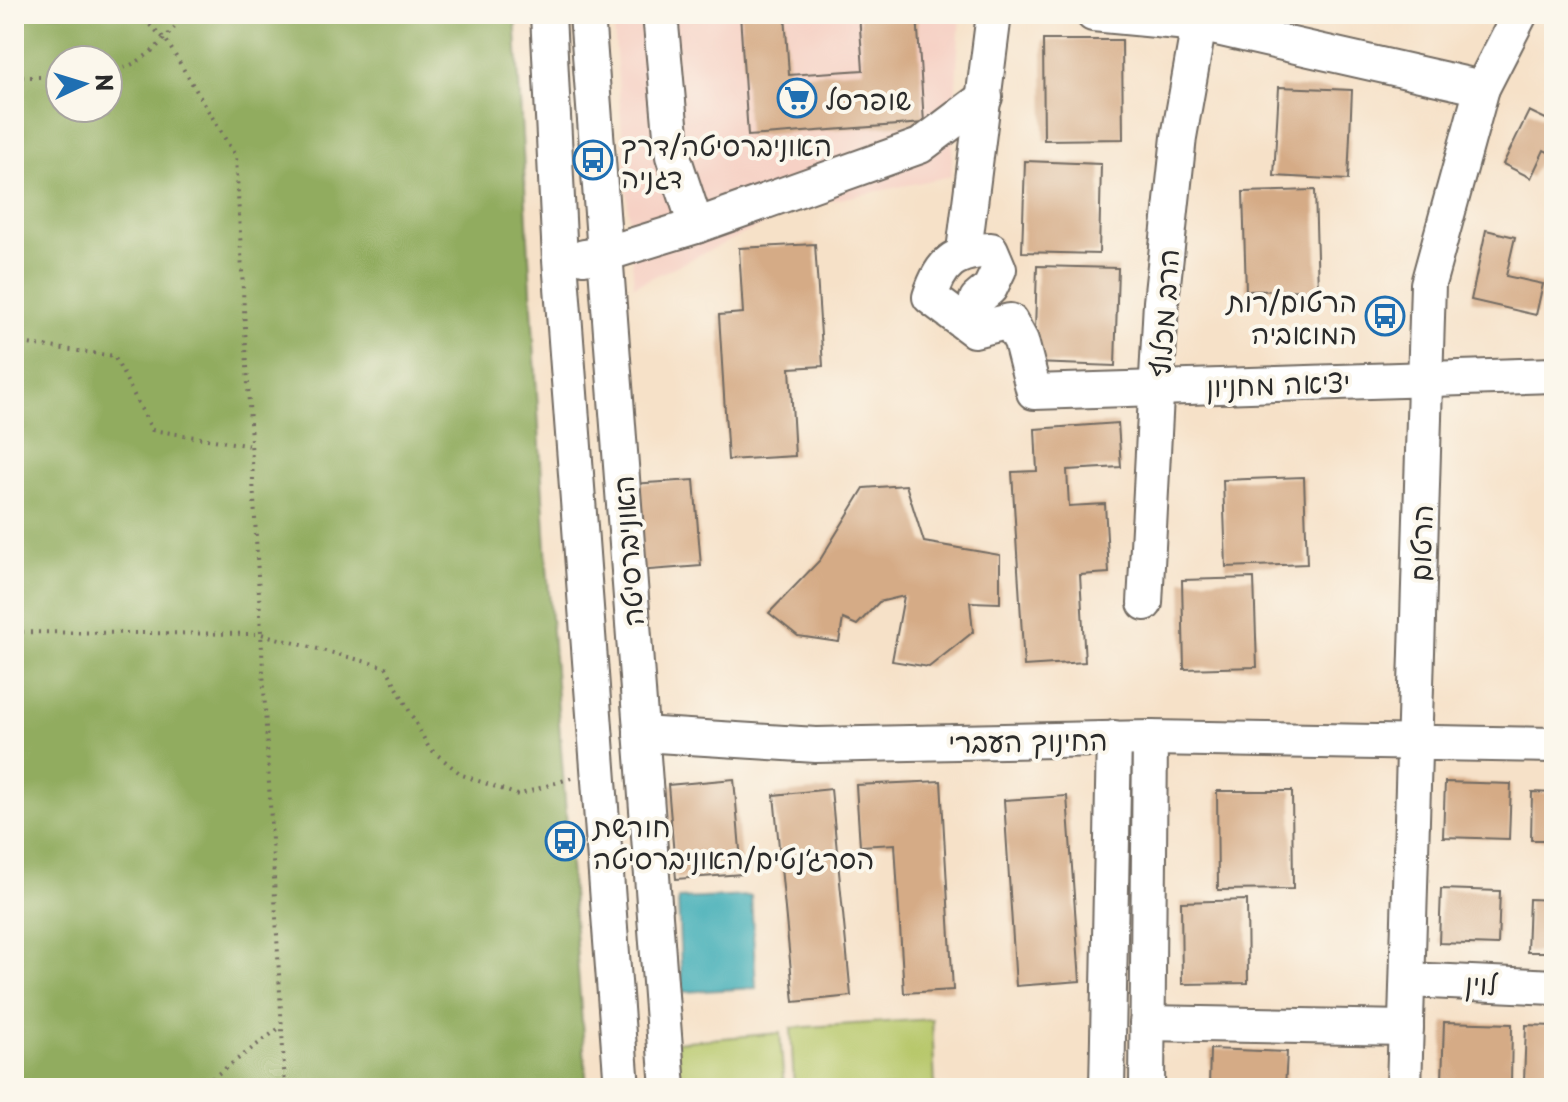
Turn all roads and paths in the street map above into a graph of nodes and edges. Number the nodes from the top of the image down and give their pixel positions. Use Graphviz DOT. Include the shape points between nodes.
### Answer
graph roads {
  1 [pos="138,14"];
  2 [pos="185,14"];
  3 [pos="548,14"];
  4 [pos="587,14"];
  5 [pos="660,14"];
  6 [pos="994,14"];
  7 [pos="1093,14"];
  8 [pos="1520,14"];
  9 [pos="1199,24"];
  10 [pos="166,40"];
  11 [pos="124,69"];
  12 [pos="14,77"];
  13 [pos="44,77"];
  14 [pos="1482,88"];
  15 [pos="985,97"];
  16 [pos="696,226"];
  17 [pos="964,251"];
  18 [pos="605,254"];
  19 [pos="560,260"];
  20 [pos="974,330"];
  21 [pos="14,342"];
  22 [pos="1554,375"];
  23 [pos="1425,378"];
  24 [pos="1158,386"];
  25 [pos="251,446"];
  26 [pos="1145,603"];
  27 [pos="14,632"];
  28 [pos="261,634"];
  29 [pos="641,734"];
  30 [pos="1114,738"];
  31 [pos="1150,738"];
  32 [pos="1414,741"];
  33 [pos="1554,745"];
  34 [pos="598,769"];
  35 [pos="1408,980"];
  36 [pos="1554,987"];
  37 [pos="1147,1023"];
  38 [pos="282,1026"];
  39 [pos="1406,1028"];
  40 [pos="199,1088"];
  41 [pos="285,1088"];
  42 [pos="622,1088"];
  43 [pos="668,1088"];
  44 [pos="1107,1088"];
  45 [pos="1147,1088"];
  46 [pos="1404,1088"];
  1 -- 10 [label="path"];
  2 -- 10 [label="path"];
  3 -- 19 [label="street, האוניברסיטה"];
  4 -- 18 [label="street, האוניברסיטה"];
  5 -- 16 [label="street" via="673,156"];
  6 -- 15 [label="street"];
  7 -- 9 [label="street"];
  8 -- 14 [label="street, הרטום"];
  9 -- 14 [label="street"];
  9 -- 24 [label="street, הרב מכלוף" via="1179,137 1161,302"];
  10 -- 11 [label="path"];
  10 -- 25 [label="path" via="236,157"];
  12 -- 13 [label="path"];
  14 -- 23 [label="street, הרטום" via="1428,284"];
  15 -- 16 [label="street" via="920,146"];
  15 -- 17 [label="street"];
  16 -- 18 [label="street"];
  17 -- 20 [label="street" via="938,273 930,297"];
  17 -- 20 [label="street" via="991,250 999,269 977,299"];
  18 -- 19 [label="street"];
  18 -- 29 [label="street, האוניברסיטה"];
  19 -- 34 [label="street, האוניברסיטה"];
  20 -- 24 [label="street, יציאה מחניון" via="1010,321 1021,341 1034,392"];
  21 -- 25 [label="path" via="114,356 152,430"];
  22 -- 23 [label="street, יציאה מחניון"];
  23 -- 24 [label="street, יציאה מחניון"];
  23 -- 32 [label="street, הרטום"];
  24 -- 26 [label="street, הרב מכלוף"];
  25 -- 28 [label="path"];
  27 -- 28 [label="path"];
  28 -- 34 [label="path" via="386,667 429,748 462,775 518,795"];
  28 -- 38 [label="path"];
  29 -- 30 [label="street, החינוך העברי" via="816,745"];
  29 -- 43 [label="street, האוניברסיטה"];
  30 -- 31 [label="street, החינוך העברי"];
  30 -- 44 [label="street"];
  31 -- 32 [label="street, החינוך העברי"];
  31 -- 37 [label="street"];
  32 -- 33 [label="street, החינוך העברי"];
  32 -- 35 [label="street, הרטום"];
  34 -- 42 [label="street, האוניברסיטה"];
  35 -- 36 [label="street, לוין"];
  35 -- 39 [label="street, הרטום"];
  37 -- 39 [label="street"];
  37 -- 45 [label="street"];
  38 -- 40 [label="path"];
  38 -- 41 [label="path"];
  39 -- 46 [label="street, הרטום"];
}
